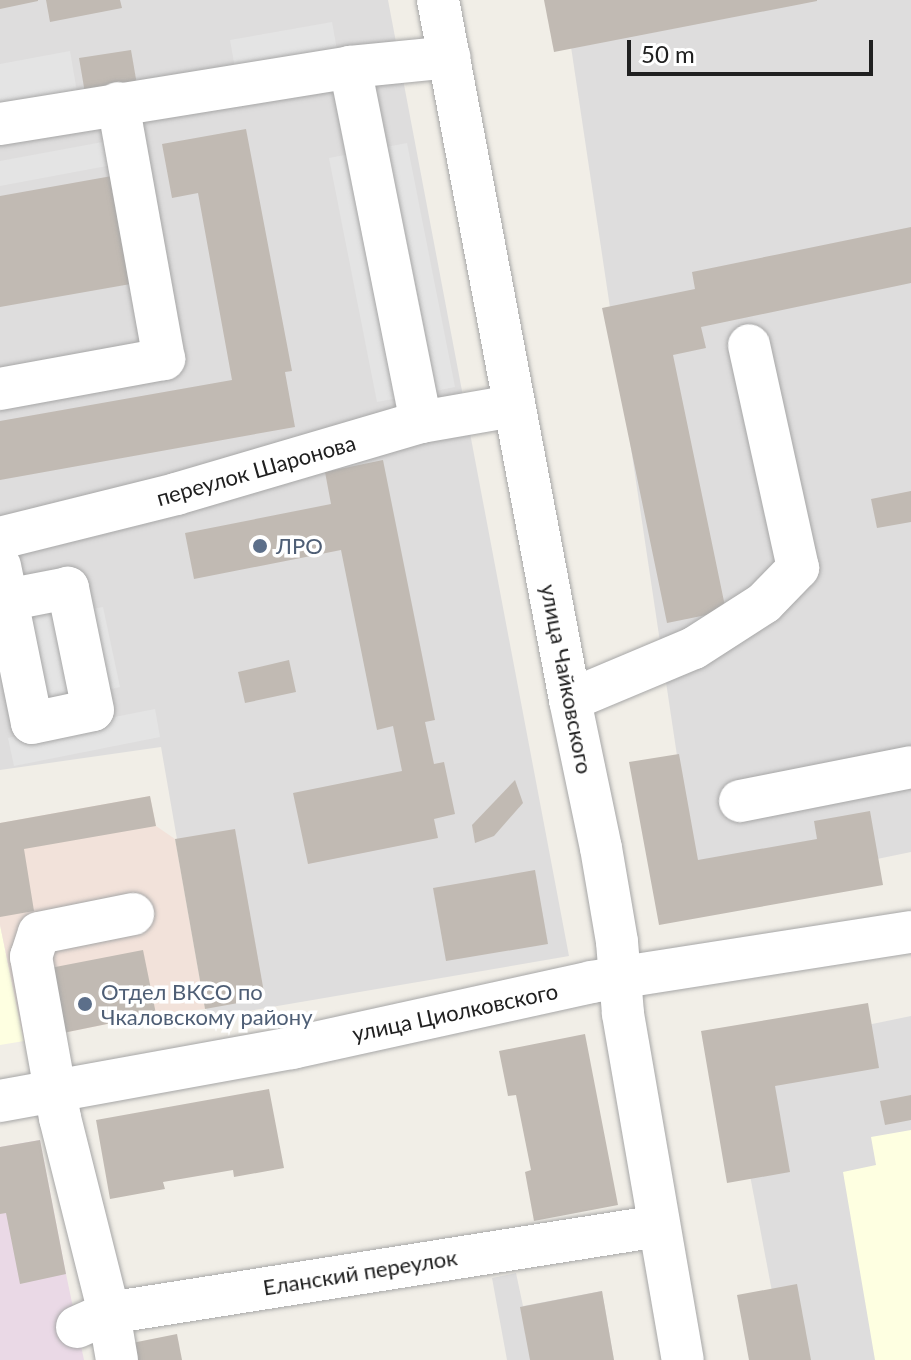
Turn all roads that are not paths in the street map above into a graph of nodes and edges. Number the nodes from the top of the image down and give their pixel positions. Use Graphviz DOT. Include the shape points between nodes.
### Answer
graph roads {
  1 [pos="438,0"];
  2 [pos="450,57"];
  3 [pos="350,67"];
  4 [pos="120,114"];
  5 [pos="0,124"];
  6 [pos="0,147"];
  7 [pos="749,345"];
  8 [pos="0,389"];
  9 [pos="513,406"];
  10 [pos="421,422"];
  11 [pos="0,538"];
  12 [pos="4,583"];
  13 [pos="570,700"];
  14 [pos="911,767"];
  15 [pos="740,801"];
  16 [pos="133,914"];
  17 [pos="911,932"];
  18 [pos="620,978"];
  19 [pos="55,1091"];
  20 [pos="0,1101"];
  21 [pos="659,1226"];
  22 [pos="93,1320"];
  23 [pos="117,1360"];
  24 [pos="683,1360"];
  1 -- 2 [label="street, улица Чайковского"];
  2 -- 3 [label="street"];
  2 -- 9 [label="street, улица Чайковского"];
  3 -- 4 [label="street"];
  3 -- 10 [label="street"];
  4 -- 5 [label="street"];
  4 -- 6 [label="street"];
  4 -- 8 [label="street" via="164,359"];
  7 -- 13 [label="street" via="798,568 764,603 694,648"];
  9 -- 10 [label="street, переулок Шаронова"];
  9 -- 13 [label="street, улица Чайковского"];
  10 -- 11 [label="street, переулок Шаронова" via="176,494"];
  12 -- 12 [label="street" via="76,589 93,710 32,723"];
  13 -- 18 [label="street, улица Чайковского" via="601,848"];
  14 -- 15 [label="street"];
  16 -- 19 [label="street" via="39,933 31,957"];
  17 -- 18 [label="street, улица Циолковского"];
  18 -- 19 [label="street, улица Циолковского" via="292,1048"];
  18 -- 21 [label="street, улица Чайковского"];
  19 -- 20 [label="street, улица Циолковского"];
  19 -- 22 [label="street"];
  21 -- 22 [label="street, Еланский переулок"];
  21 -- 24 [label="street, улица Чайковского"];
  22 -- 23 [label="street"];
}
